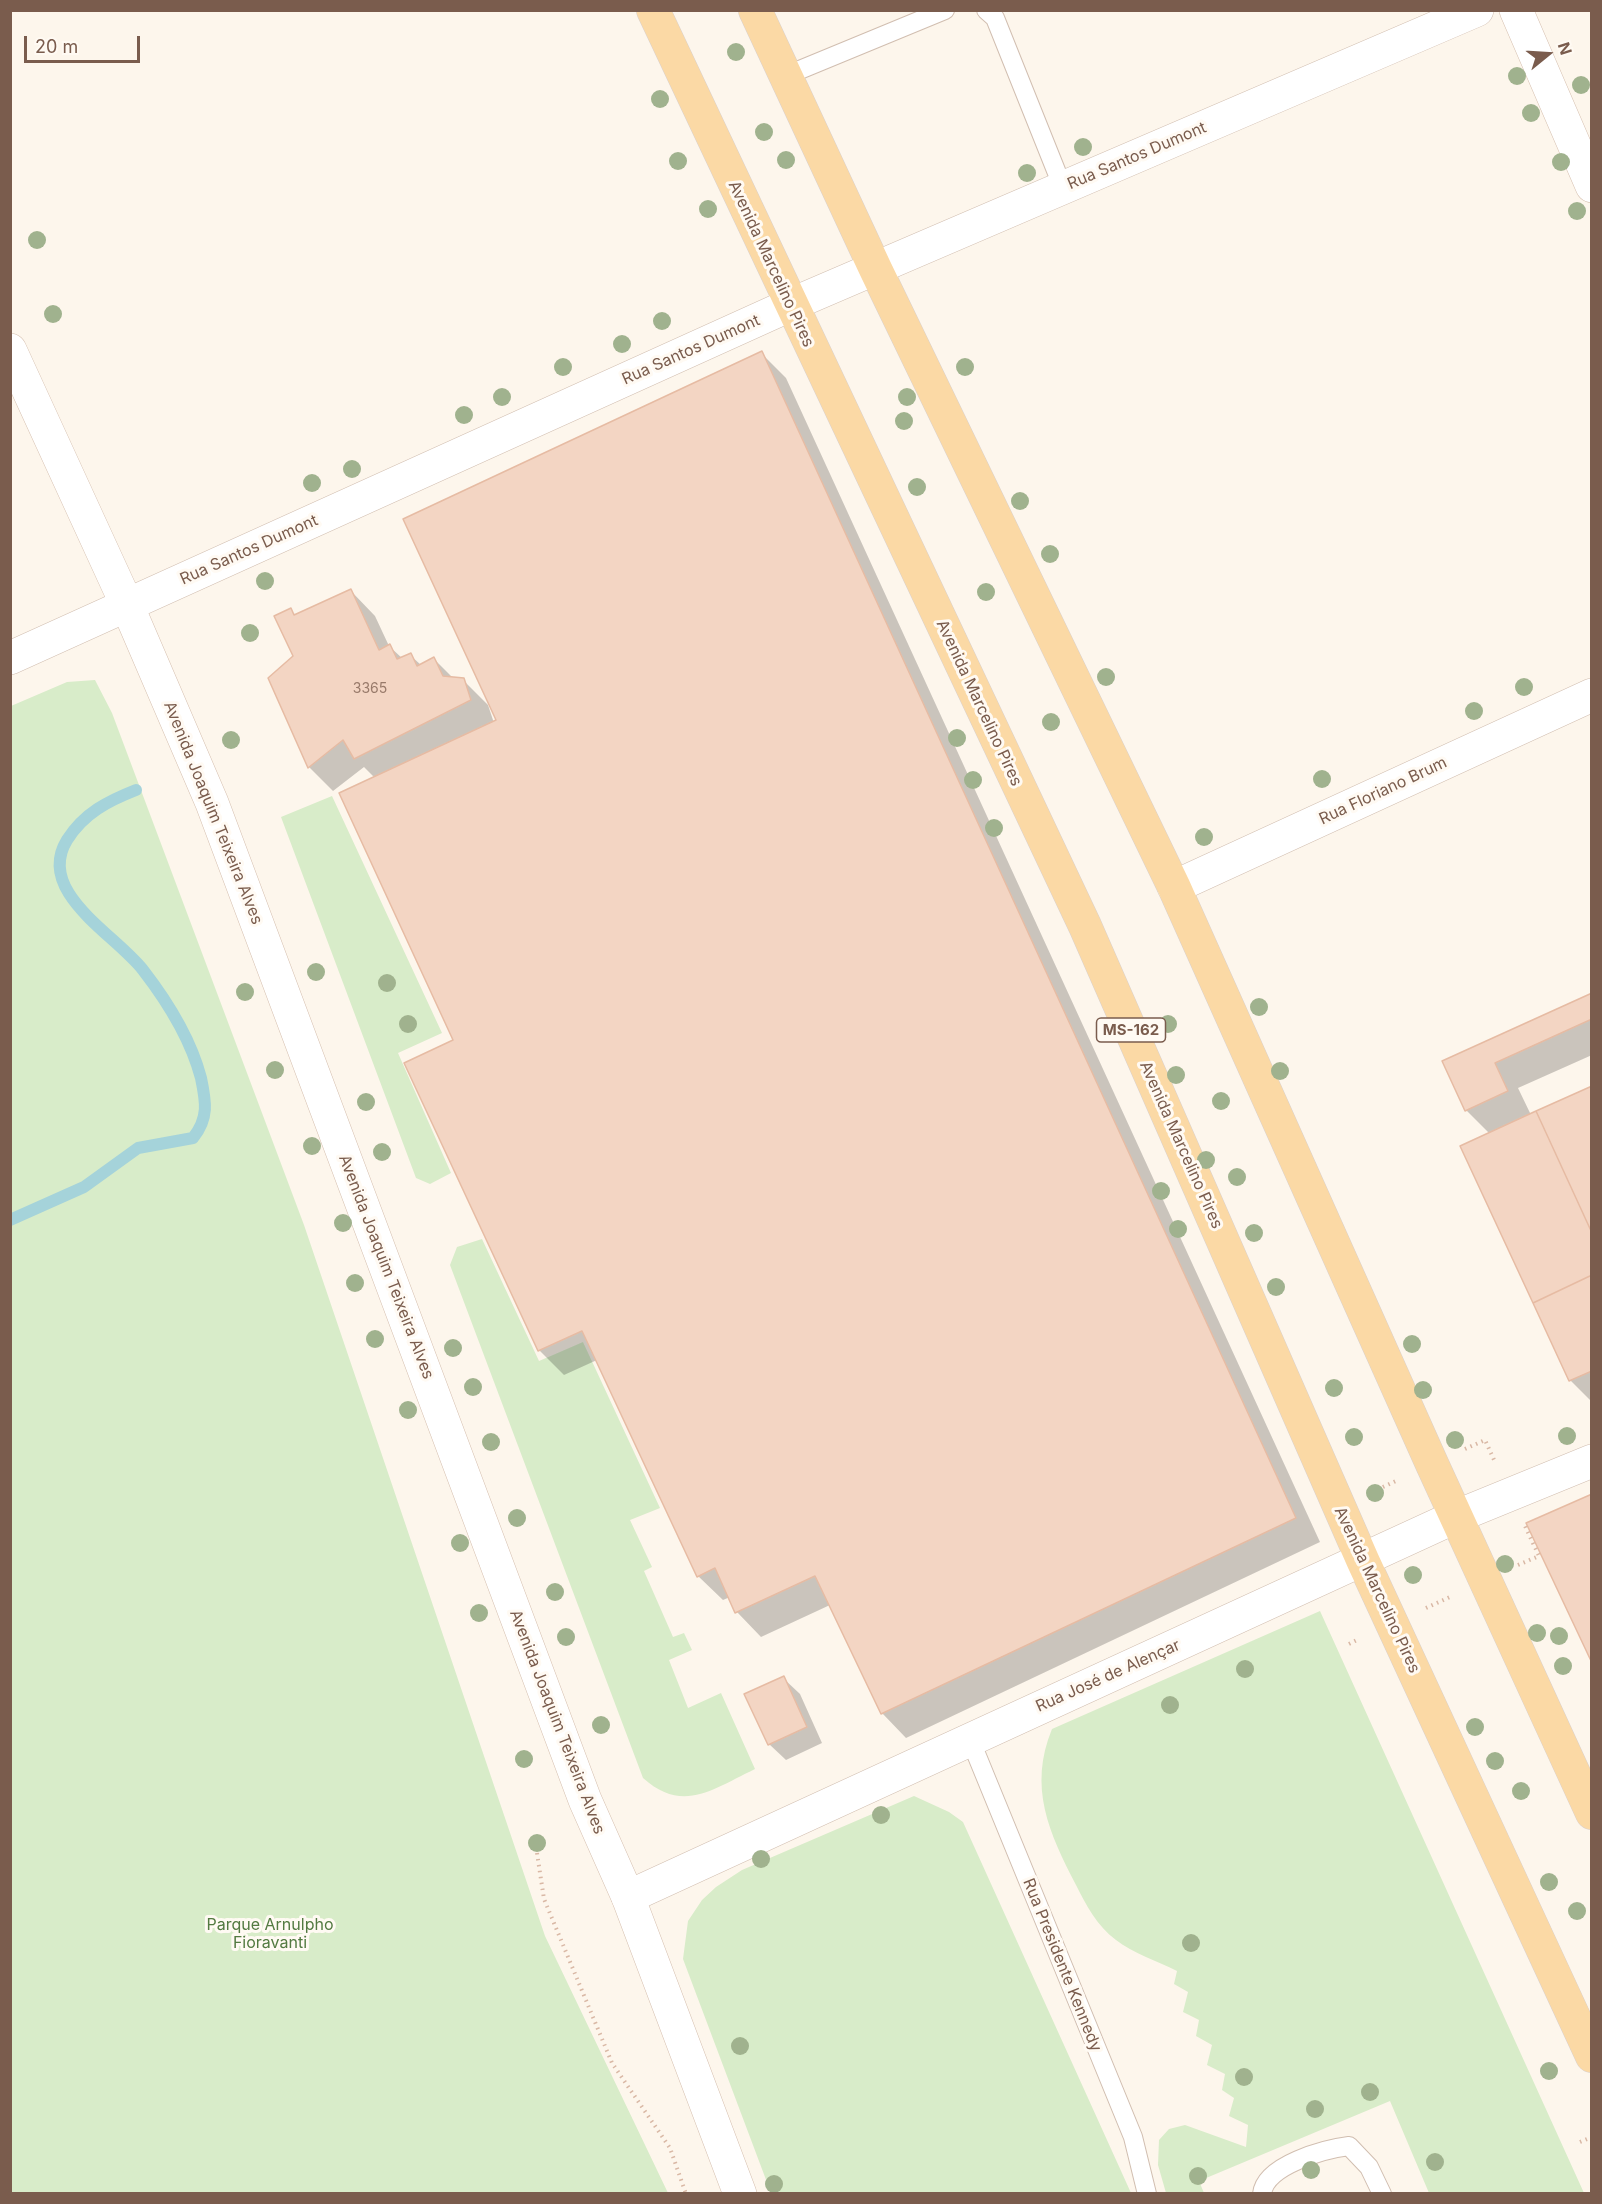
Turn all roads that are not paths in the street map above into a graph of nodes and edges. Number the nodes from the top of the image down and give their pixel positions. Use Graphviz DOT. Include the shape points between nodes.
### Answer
graph roads {
  1 [pos="653,10"];
  2 [pos="755,10"];
  3 [pos="945,10"];
  4 [pos="986,10"];
  5 [pos="1477,10"];
  6 [pos="1516,10"];
  7 [pos="785,76"];
  8 [pos="1592,186"];
  9 [pos="1063,188"];
  10 [pos="875,268"];
  11 [pos="790,305"];
  12 [pos="10,350"];
  13 [pos="127,605"];
  14 [pos="10,658"];
  15 [pos="1592,695"];
  16 [pos="1174,887"];
  17 [pos="1592,1461"];
  18 [pos="1455,1517"];
  19 [pos="1363,1560"];
  20 [pos="970,1739"];
  21 [pos="1592,1813"];
  22 [pos="628,1897"];
  23 [pos="1592,2056"];
  24 [pos="740,2193"];
  25 [pos="1147,2193"];
  26 [pos="1262,2193"];
  27 [pos="1382,2193"];
  1 -- 11 [label="main road, Avenida Marcelino Pires / MS-162"];
  2 -- 7 [label="main road"];
  3 -- 7 [label="lane"];
  4 -- 9 [label="lane" via="995,18"];
  5 -- 9 [label="street, Rua Santos Dumont"];
  6 -- 8 [label="street"];
  7 -- 10 [label="main road"];
  9 -- 10 [label="street, Rua Santos Dumont"];
  10 -- 11 [label="street, Rua Santos Dumont"];
  10 -- 16 [label="main road"];
  11 -- 13 [label="street, Rua Santos Dumont"];
  11 -- 19 [label="main road, Avenida Marcelino Pires / MS-162" via="1085,926"];
  12 -- 13 [label="street, Avenida Joaquim Teixeira Alves"];
  13 -- 14 [label="street, Rua Santos Dumont"];
  13 -- 22 [label="street, Avenida Joaquim Teixeira Alves" via="212,803 585,1800"];
  15 -- 16 [label="street, Rua Floriano Brum"];
  16 -- 18 [label="main road"];
  17 -- 18 [label="street, Rua José de Alençar"];
  18 -- 19 [label="street, Rua José de Alençar"];
  18 -- 21 [label="main road"];
  19 -- 20 [label="street, Rua José de Alençar"];
  19 -- 23 [label="main road, Avenida Marcelino Pires / MS-162"];
  20 -- 22 [label="street, Rua José de Alençar"];
  20 -- 25 [label="lane, Rua Presidente Kennedy" via="1133,2138"];
  22 -- 24 [label="street, Avenida Joaquim Teixeira Alves"];
  26 -- 27 [label="lane" via="1266,2179 1278,2169 1349,2146 1369,2167"];
}
